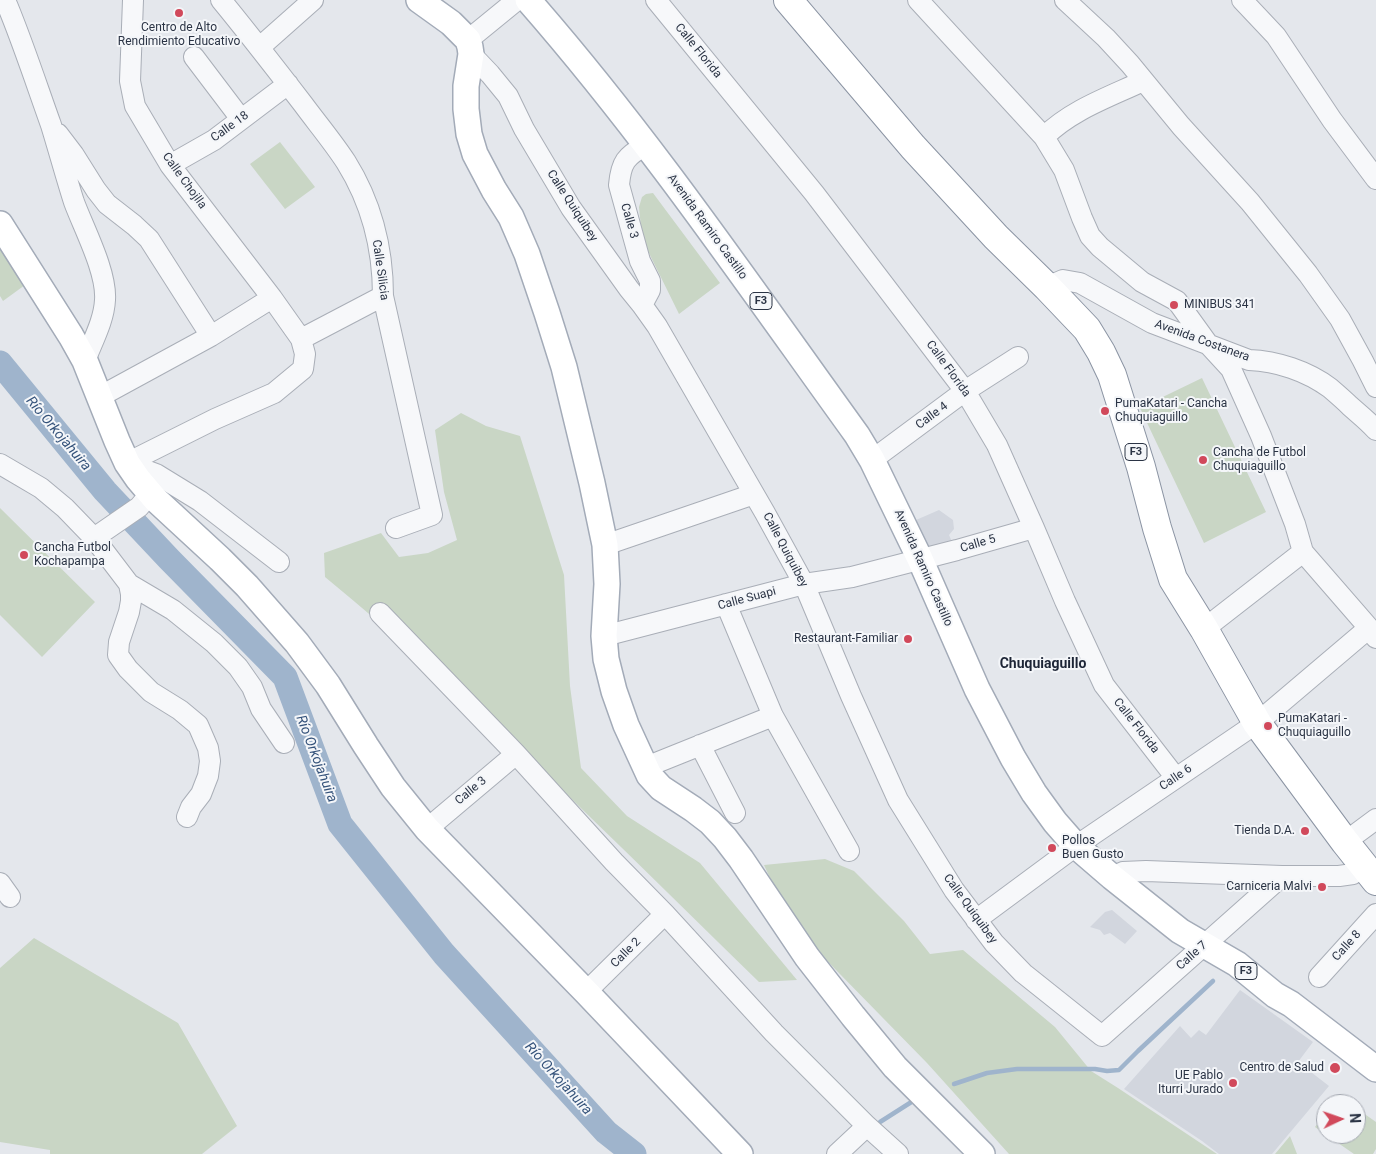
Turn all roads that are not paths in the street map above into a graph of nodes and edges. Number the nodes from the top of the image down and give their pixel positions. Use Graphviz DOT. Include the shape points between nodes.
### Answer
graph roads {
  1 [pos="5,0"];
  2 [pos="133,0"];
  3 [pos="221,0"];
  4 [pos="313,0"];
  5 [pos="419,0"];
  6 [pos="517,0"];
  7 [pos="528,0"];
  8 [pos="656,0"];
  9 [pos="788,0"];
  10 [pos="918,0"];
  11 [pos="1065,0"];
  12 [pos="1242,0"];
  13 [pos="260,47"];
  14 [pos="470,47"];
  15 [pos="194,57"];
  16 [pos="1143,81"];
  17 [pos="288,84"];
  18 [pos="241,118"];
  19 [pos="50,125"];
  20 [pos="1044,137"];
  21 [pos="646,145"];
  22 [pos="170,165"];
  23 [pos="1376,179"];
  24 [pos="0,224"];
  25 [pos="1047,287"];
  26 [pos="383,296"];
  27 [pos="272,298"];
  28 [pos="642,305"];
  29 [pos="211,336"];
  30 [pos="301,339"];
  31 [pos="1208,344"];
  32 [pos="1018,356"];
  33 [pos="85,361"];
  34 [pos="1376,387"];
  35 [pos="965,391"];
  36 [pos="99,397"];
  37 [pos="1376,430"];
  38 [pos="872,460"];
  39 [pos="127,463"];
  40 [pos="0,464"];
  41 [pos="754,494"];
  42 [pos="144,500"];
  43 [pos="396,528"];
  44 [pos="1034,528"];
  45 [pos="94,538"];
  46 [pos="605,546"];
  47 [pos="1303,552"];
  48 [pos="920,559"];
  49 [pos="279,562"];
  50 [pos="129,584"];
  51 [pos="804,584"];
  52 [pos="726,604"];
  53 [pos="380,613"];
  54 [pos="1204,629"];
  55 [pos="1372,633"];
  56 [pos="604,636"];
  57 [pos="773,716"];
  58 [pos="1257,723"];
  59 [pos="284,743"];
  60 [pos="700,745"];
  61 [pos="516,754"];
  62 [pos="646,767"];
  63 [pos="1176,778"];
  64 [pos="735,813"];
  65 [pos="187,817"];
  66 [pos="1376,819"];
  67 [pos="427,829"];
  68 [pos="1345,842"];
  69 [pos="1076,846"];
  70 [pos="849,851"];
  71 [pos="1370,874"];
  72 [pos="1282,876"];
  73 [pos="1112,877"];
  74 [pos="665,914"];
  75 [pos="1376,914"];
  76 [pos="976,920"];
  77 [pos="1205,945"];
  78 [pos="1319,977"];
  79 [pos="586,992"];
  80 [pos="1102,1036"];
  81 [pos="1376,1069"];
  82 [pos="866,1126"];
  83 [pos="740,1154"];
  84 [pos="837,1154"];
  85 [pos="898,1154"];
  86 [pos="982,1154"];
  1 -- 19 [label="street"];
  2 -- 22 [label="street, Calle Chojlla" via="130,81 135,106"];
  3 -- 13 [label="street, Calle Silicia"];
  4 -- 13 [label="street"];
  5 -- 14 [label="main road" via="451,23"];
  6 -- 14 [label="street"];
  7 -- 21 [label="main road, Avenida Ramiro Castillo / F3" via="572,50"];
  8 -- 35 [label="street, Calle Florida" via="814,193"];
  9 -- 25 [label="highway, F3" via="913,147"];
  10 -- 20 [label="street"];
  11 -- 16 [label="street" via="1106,38"];
  12 -- 23 [label="street" via="1276,36"];
  13 -- 17 [label="street, Calle Silicia"];
  14 -- 28 [label="street, Calle Quiquibey" via="508,96 571,208"];
  14 -- 46 [label="main road" via="466,86 469,134 494,190 511,217 548,313"];
  15 -- 18 [label="street"];
  16 -- 20 [label="street" via="1079,111"];
  16 -- 34 [label="street" via="1250,202 1308,274 1340,319"];
  17 -- 18 [label="street, Calle 18"];
  17 -- 26 [label="street, Calle Silicia" via="346,162 364,196 380,250"];
  18 -- 22 [label="street, Calle 18" via="214,140"];
  19 -- 29 [label="street" via="107,204 149,239"];
  19 -- 33 [label="street" via="104,284 106,300 101,325"];
  20 -- 31 [label="street" via="1064,170 1090,236 1142,282 1177,301"];
  21 -- 28 [label="street, Calle 3" via="624,162 619,185 640,261 650,281 650,290"];
  21 -- 38 [label="main road, Avenida Ramiro Castillo / F3"];
  22 -- 27 [label="street, Calle Chojlla"];
  24 -- 33 [label="main road"];
  25 -- 31 [label="street, Avenida Costanera" via="1063,280 1080,283 1152,323"];
  25 -- 54 [label="highway, F3" via="1087,329 1112,375 1173,579"];
  26 -- 30 [label="street"];
  26 -- 43 [label="street, Calle Silicia" via="432,515"];
  27 -- 29 [label="street"];
  27 -- 30 [label="street, Calle Chojlla"];
  28 -- 41 [label="street, Calle Quiquibey"];
  29 -- 36 [label="street"];
  30 -- 39 [label="street" via="305,354 303,369 274,394 215,418"];
  31 -- 37 [label="street, Avenida Costanera" via="1249,360 1274,363 1301,372 1329,387"];
  31 -- 47 [label="street" via="1231,369 1264,444"];
  32 -- 35 [label="street, Calle 4"];
  33 -- 36 [label="main road"];
  35 -- 38 [label="street, Calle 4"];
  35 -- 44 [label="street, Calle Florida" via="997,445"];
  36 -- 39 [label="main road"];
  38 -- 48 [label="main road, Avenida Ramiro Castillo / F3"];
  39 -- 42 [label="main road"];
  39 -- 49 [label="street" via="156,474 194,497"];
  40 -- 45 [label="street" via="41,488"];
  41 -- 46 [label="street"];
  41 -- 51 [label="street, Calle Quiquibey"];
  42 -- 45 [label="street"];
  42 -- 67 [label="main road" via="220,559 297,643 393,787"];
  44 -- 48 [label="street, Calle 5"];
  44 -- 63 [label="street, Calle Florida" via="1104,685"];
  45 -- 50 [label="street"];
  46 -- 56 [label="main road"];
  47 -- 54 [label="street"];
  47 -- 55 [label="street"];
  48 -- 51 [label="street, Calle Suapi"];
  48 -- 69 [label="main road, Avenida Ramiro Castillo / F3" via="977,689 1013,758 1034,793"];
  50 -- 59 [label="street" via="173,610 238,667 252,687 261,710"];
  50 -- 65 [label="street" via="131,601 118,642 118,655 128,670 151,692 198,725 208,748 208,776"];
  51 -- 52 [label="street, Calle Suapi"];
  51 -- 76 [label="street, Calle Quiquibey" via="850,696 898,800"];
  52 -- 56 [label="street, Calle Suapi"];
  52 -- 57 [label="street"];
  53 -- 61 [label="street"];
  54 -- 58 [label="highway, F3"];
  55 -- 58 [label="street, Calle 6"];
  56 -- 62 [label="main road" via="614,690"];
  57 -- 60 [label="street"];
  57 -- 70 [label="street"];
  58 -- 63 [label="street, Calle 6"];
  58 -- 68 [label="highway, F3"];
  60 -- 62 [label="street"];
  60 -- 64 [label="street"];
  61 -- 67 [label="street, Calle 3"];
  61 -- 74 [label="street"];
  62 -- 86 [label="main road" via="661,788 694,809 725,838 852,1016 895,1067"];
  63 -- 69 [label="street, Calle 6"];
  66 -- 68 [label="street"];
  67 -- 79 [label="main road"];
  68 -- 71 [label="highway, F3"];
  69 -- 73 [label="main road, Avenida Ramiro Castillo / F3"];
  69 -- 76 [label="street, Calle 6"];
  71 -- 72 [label="street"];
  72 -- 73 [label="street" via="1146,871 1123,872"];
  72 -- 77 [label="street, Calle 7"];
  73 -- 77 [label="main road, Avenida Ramiro Castillo / F3" via="1180,931"];
  74 -- 79 [label="street, Calle 2"];
  74 -- 82 [label="street" via="774,1033"];
  75 -- 78 [label="street, Calle 8"];
  76 -- 80 [label="street, Calle Quiquibey" via="1023,973"];
  77 -- 80 [label="street, Calle 7"];
  77 -- 81 [label="main road, Avenida Ramiro Castillo / F3" via="1237,964"];
  79 -- 83 [label="main road"];
  82 -- 84 [label="street"];
  82 -- 85 [label="street"];
}
